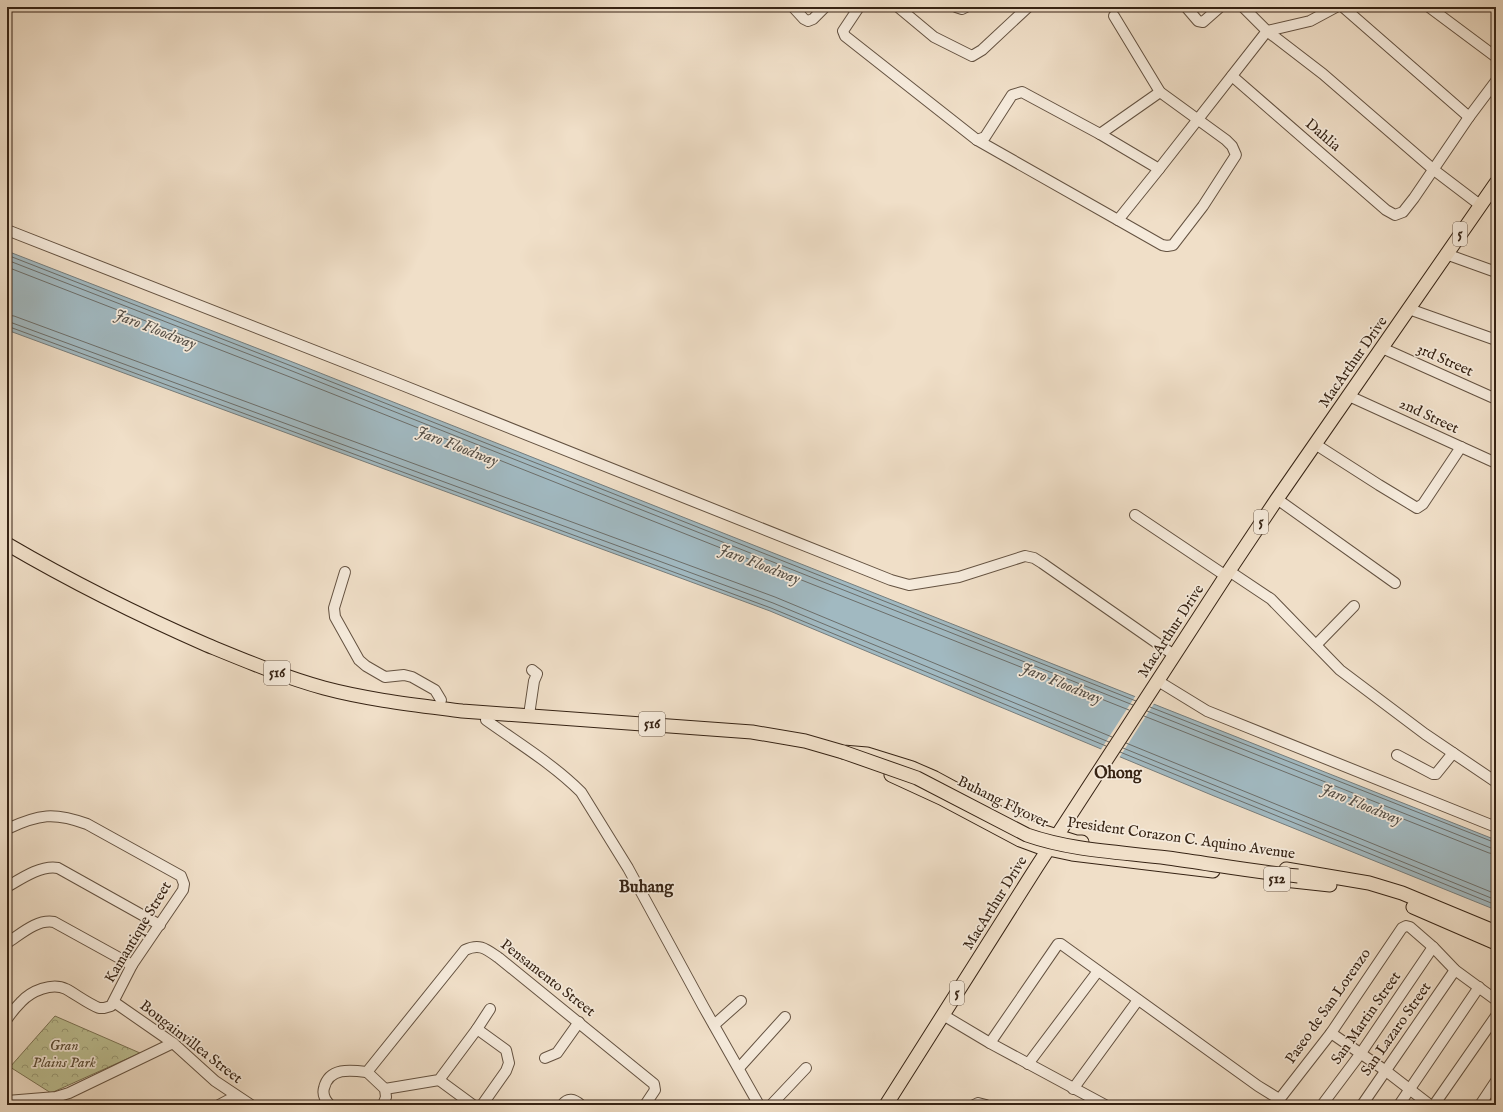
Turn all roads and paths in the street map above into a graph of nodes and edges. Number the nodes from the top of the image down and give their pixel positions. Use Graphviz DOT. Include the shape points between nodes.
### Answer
graph roads {
  1 [pos="792,7"];
  2 [pos="825,7"];
  3 [pos="859,7"];
  4 [pos="898,7"];
  5 [pos="956,7"];
  6 [pos="966,7"];
  7 [pos="1028,7"];
  8 [pos="1186,7"];
  9 [pos="1220,7"];
  10 [pos="1244,7"];
  11 [pos="1336,7"];
  12 [pos="1343,7"];
  13 [pos="1429,7"];
  14 [pos="1114,16"];
  15 [pos="1267,31"];
  16 [pos="1496,57"];
  17 [pos="1232,76"];
  18 [pos="1496,81"];
  19 [pos="1160,92"];
  20 [pos="1468,118"];
  21 [pos="1198,120"];
  22 [pos="1100,134"];
  23 [pos="977,140"];
  24 [pos="1159,169"];
  25 [pos="1434,170"];
  26 [pos="1496,182"];
  27 [pos="1480,205"];
  28 [pos="1118,220"];
  29 [pos="7,230"];
  30 [pos="1446,254"];
  31 [pos="1496,272"];
  32 [pos="1409,309"];
  33 [pos="1496,340"];
  34 [pos="1382,348"];
  35 [pos="1349,396"];
  36 [pos="1496,399"];
  37 [pos="1314,444"];
  38 [pos="1461,447"];
  39 [pos="1496,463"];
  40 [pos="1277,499"];
  41 [pos="1135,515"];
  42 [pos="7,544"];
  43 [pos="345,572"];
  44 [pos="1227,573"];
  45 [pos="1395,583"];
  46 [pos="1354,606"];
  47 [pos="1316,645"];
  48 [pos="1174,655"];
  49 [pos="532,670"];
  50 [pos="1156,682"];
  51 [pos="441,700"];
  52 [pos="458,710"];
  53 [pos="529,715"];
  54 [pos="486,720"];
  55 [pos="843,752"];
  56 [pos="1453,753"];
  57 [pos="1397,755"];
  58 [pos="1496,782"];
  59 [pos="1069,818"];
  60 [pos="1496,827"];
  61 [pos="7,829"];
  62 [pos="1034,830"];
  63 [pos="1057,836"];
  64 [pos="1020,840"];
  65 [pos="1088,843"];
  66 [pos="1048,849"];
  67 [pos="1072,854"];
  68 [pos="1036,868"];
  69 [pos="1298,876"];
  70 [pos="1315,878"];
  71 [pos="7,887"];
  72 [pos="160,926"];
  73 [pos="1496,932"];
  74 [pos="7,943"];
  75 [pos="1496,943"];
  76 [pos="1433,947"];
  77 [pos="132,965"];
  78 [pos="1455,970"];
  79 [pos="1098,971"];
  80 [pos="1478,987"];
  81 [pos="1138,1000"];
  82 [pos="1496,1000"];
  83 [pos="741,1001"];
  84 [pos="114,1002"];
  85 [pos="490,1009"];
  86 [pos="943,1015"];
  87 [pos="1496,1016"];
  88 [pos="785,1017"];
  89 [pos="7,1019"];
  90 [pos="579,1022"];
  91 [pos="714,1025"];
  92 [pos="477,1029"];
  93 [pos="1331,1033"];
  94 [pos="173,1043"];
  95 [pos="990,1043"];
  96 [pos="1361,1053"];
  97 [pos="545,1058"];
  98 [pos="1028,1064"];
  99 [pos="739,1068"];
  100 [pos="806,1068"];
  101 [pos="1386,1071"];
  102 [pos="367,1072"];
  103 [pos="439,1080"];
  104 [pos="1496,1081"];
  105 [pos="1072,1088"];
  106 [pos="385,1089"];
  107 [pos="1409,1090"];
  108 [pos="236,1096"];
  109 [pos="7,1101"];
  110 [pos="1277,1102"];
  111 [pos="219,1105"];
  112 [pos="251,1105"];
  113 [pos="330,1105"];
  114 [pos="383,1105"];
  115 [pos="473,1105"];
  116 [pos="482,1105"];
  117 [pos="562,1105"];
  118 [pos="581,1105"];
  119 [pos="645,1105"];
  120 [pos="760,1105"];
  121 [pos="771,1105"];
  122 [pos="886,1105"];
  123 [pos="974,1105"];
  124 [pos="986,1105"];
  125 [pos="1105,1105"];
  126 [pos="1322,1105"];
  127 [pos="1362,1105"];
  128 [pos="1399,1105"];
  129 [pos="1430,1105"];
  130 [pos="1434,1105"];
  131 [pos="1480,1105"];
  1 -- 2 [label="street" via="808,21"];
  3 -- 23 [label="street" via="843,31 845,36"];
  4 -- 7 [label="street" via="934,36 972,56 982,50"];
  5 -- 6 [label="street"];
  8 -- 9 [label="street" via="1198,21 1203,22"];
  10 -- 15 [label="street"];
  11 -- 15 [label="street" via="1310,20"];
  12 -- 20 [label="street"];
  13 -- 16 [label="street"];
  14 -- 19 [label="street"];
  15 -- 17 [label="street"];
  15 -- 25 [label="street" via="1323,74"];
  17 -- 21 [label="street"];
  17 -- 25 [label="street, Dahlia" via="1380,205 1395,215 1403,212"];
  18 -- 20 [label="street"];
  19 -- 21 [label="street"];
  19 -- 22 [label="street"];
  20 -- 25 [label="street"];
  21 -- 24 [label="street"];
  21 -- 28 [label="street" via="1226,140 1236,155 1184,232 1172,245 1167,246"];
  22 -- 23 [label="street" via="1022,92 1012,95 985,137"];
  22 -- 24 [label="street"];
  23 -- 28 [label="street"];
  24 -- 28 [label="street"];
  25 -- 27 [label="street"];
  26 -- 27 [label="main road, MacArthur Drive / 5"];
  27 -- 30 [label="main road, MacArthur Drive / 5"];
  29 -- 48 [label="street" via="890,580 909,585 959,577 1025,556 1034,558"];
  30 -- 31 [label="street"];
  30 -- 32 [label="main road, MacArthur Drive / 5"];
  32 -- 33 [label="street"];
  32 -- 34 [label="main road, MacArthur Drive / 5"];
  34 -- 35 [label="main road, MacArthur Drive / 5"];
  34 -- 36 [label="street, 3rd Street"];
  35 -- 37 [label="main road, MacArthur Drive / 5"];
  35 -- 38 [label="street, 2nd Street"];
  37 -- 38 [label="street" via="1417,508 1423,504"];
  37 -- 40 [label="main road, MacArthur Drive / 5"];
  38 -- 39 [label="street, 2nd Street"];
  40 -- 44 [label="main road, MacArthur Drive / 5"];
  40 -- 45 [label="street"];
  41 -- 44 [label="street"];
  42 -- 52 [label="main road, President Corazon C. Aquino Avenue / 516" via="107,599 284,676 325,688"];
  43 -- 51 [label="street" via="334,608 335,617 359,660 385,677 412,677 435,690"];
  44 -- 47 [label="street" via="1271,599"];
  44 -- 48 [label="main road, MacArthur Drive / 5"];
  46 -- 47 [label="street"];
  47 -- 56 [label="street" via="1340,670"];
  48 -- 50 [label="main road, MacArthur Drive / 5"];
  49 -- 53 [label="street" via="537,674"];
  50 -- 59 [label="main road, MacArthur Drive / 5"];
  50 -- 60 [label="street" via="1207,711"];
  51 -- 52 [label="main road"];
  52 -- 53 [label="main road, President Corazon C. Aquino Avenue / 516"];
  52 -- 54 [label="main road"];
  53 -- 55 [label="main road, President Corazon C. Aquino Avenue / 516" via="752,732 805,741"];
  54 -- 91 [label="street" via="572,782 581,792 628,868"];
  55 -- 62 [label="main road, President Corazon C. Aquino Avenue / 516" via="867,754 912,768 956,788"];
  55 -- 64 [label="main road, President Corazon C. Aquino Avenue / 516" via="863,766 925,790"];
  55 -- 69 [label="main road, Buhang Flyover, bridge" via="917,778 1045,842"];
  56 -- 57 [label="street" via="1436,774"];
  56 -- 58 [label="street"];
  59 -- 62 [label="main road" via="1044,829"];
  59 -- 63 [label="main road, MacArthur Drive / 5"];
  59 -- 65 [label="main road" via="1074,835"];
  61 -- 72 [label="street, Kamantique Street" via="34,818 65,816 88,824 181,876 183,890"];
  62 -- 63 [label="main road, President Corazon C. Aquino Avenue / 516"];
  63 -- 65 [label="main road, President Corazon C. Aquino Avenue / 512"];
  63 -- 66 [label="main road, MacArthur Drive / 5"];
  64 -- 66 [label="main road, President Corazon C. Aquino Avenue / 516"];
  64 -- 68 [label="main road" via="1029,849"];
  65 -- 70 [label="main road, President Corazon C. Aquino Avenue / 512"];
  66 -- 67 [label="main road, President Corazon C. Aquino Avenue / 512"];
  66 -- 68 [label="main road, MacArthur Drive / 5"];
  67 -- 68 [label="main road" via="1056,857"];
  67 -- 70 [label="main road, President Corazon C. Aquino Avenue / 512"];
  68 -- 86 [label="main road, MacArthur Drive / 5"];
  69 -- 70 [label="main road, President Corazon C. Aquino Avenue / 512"];
  70 -- 73 [label="main road, President Corazon C. Aquino Avenue / 512" via="1365,882 1402,893"];
  70 -- 75 [label="main road, President Corazon C. Aquino Avenue / 512" via="1399,901"];
  71 -- 72 [label="street" via="42,870 58,868"];
  72 -- 77 [label="street, Kamantique Street"];
  74 -- 77 [label="street" via="40,922 54,922"];
  76 -- 78 [label="street"];
  76 -- 93 [label="street, Paseo de San Lorenzo" via="1410,927 1402,928"];
  76 -- 96 [label="street, San Martin Street"];
  77 -- 84 [label="street, Kamantique Street"];
  78 -- 80 [label="street"];
  78 -- 101 [label="street, San Lazaro Street"];
  79 -- 81 [label="street"];
  79 -- 95 [label="street" via="1064,945 1058,944"];
  79 -- 98 [label="street"];
  80 -- 82 [label="street"];
  80 -- 107 [label="street"];
  81 -- 105 [label="street"];
  81 -- 110 [label="street"];
  83 -- 91 [label="street"];
  84 -- 89 [label="street" via="108,1008 99,1008 64,988 49,988 28,996"];
  84 -- 94 [label="street, Bougainvillea Street"];
  85 -- 92 [label="street"];
  86 -- 95 [label="street"];
  86 -- 122 [label="main road, MacArthur Drive / 5"];
  87 -- 130 [label="street"];
  88 -- 99 [label="street"];
  90 -- 97 [label="street" via="557,1053"];
  90 -- 102 [label="street, Pensamento Street" via="494,955 481,947 472,946 464,950"];
  90 -- 119 [label="street, Pensamento Street" via="654,1084 655,1090"];
  91 -- 99 [label="street"];
  92 -- 103 [label="street"];
  92 -- 116 [label="street" via="506,1050 509,1063"];
  93 -- 96 [label="street"];
  93 -- 110 [label="street, Paseo de San Lorenzo"];
  94 -- 108 [label="street, Bougainvillea Street" via="206,1074"];
  94 -- 109 [label="street" via="69,1093 56,1097"];
  95 -- 98 [label="street"];
  96 -- 101 [label="street"];
  96 -- 126 [label="street, San Martin Street"];
  98 -- 105 [label="street"];
  99 -- 120 [label="street"];
  100 -- 121 [label="street"];
  101 -- 107 [label="street"];
  101 -- 127 [label="street, San Lazaro Street"];
  102 -- 106 [label="street"];
  102 -- 113 [label="street" via="350,1070 332,1074 326,1082 323,1096"];
  103 -- 106 [label="street"];
  103 -- 115 [label="street"];
  104 -- 131 [label="street"];
  105 -- 125 [label="street"];
  106 -- 114 [label="street"];
  107 -- 128 [label="street"];
  107 -- 129 [label="street"];
  108 -- 111 [label="street"];
  108 -- 112 [label="street, Bougainvillea Street"];
  117 -- 118 [label="street" via="569,1099"];
  123 -- 124 [label="street"];
}
